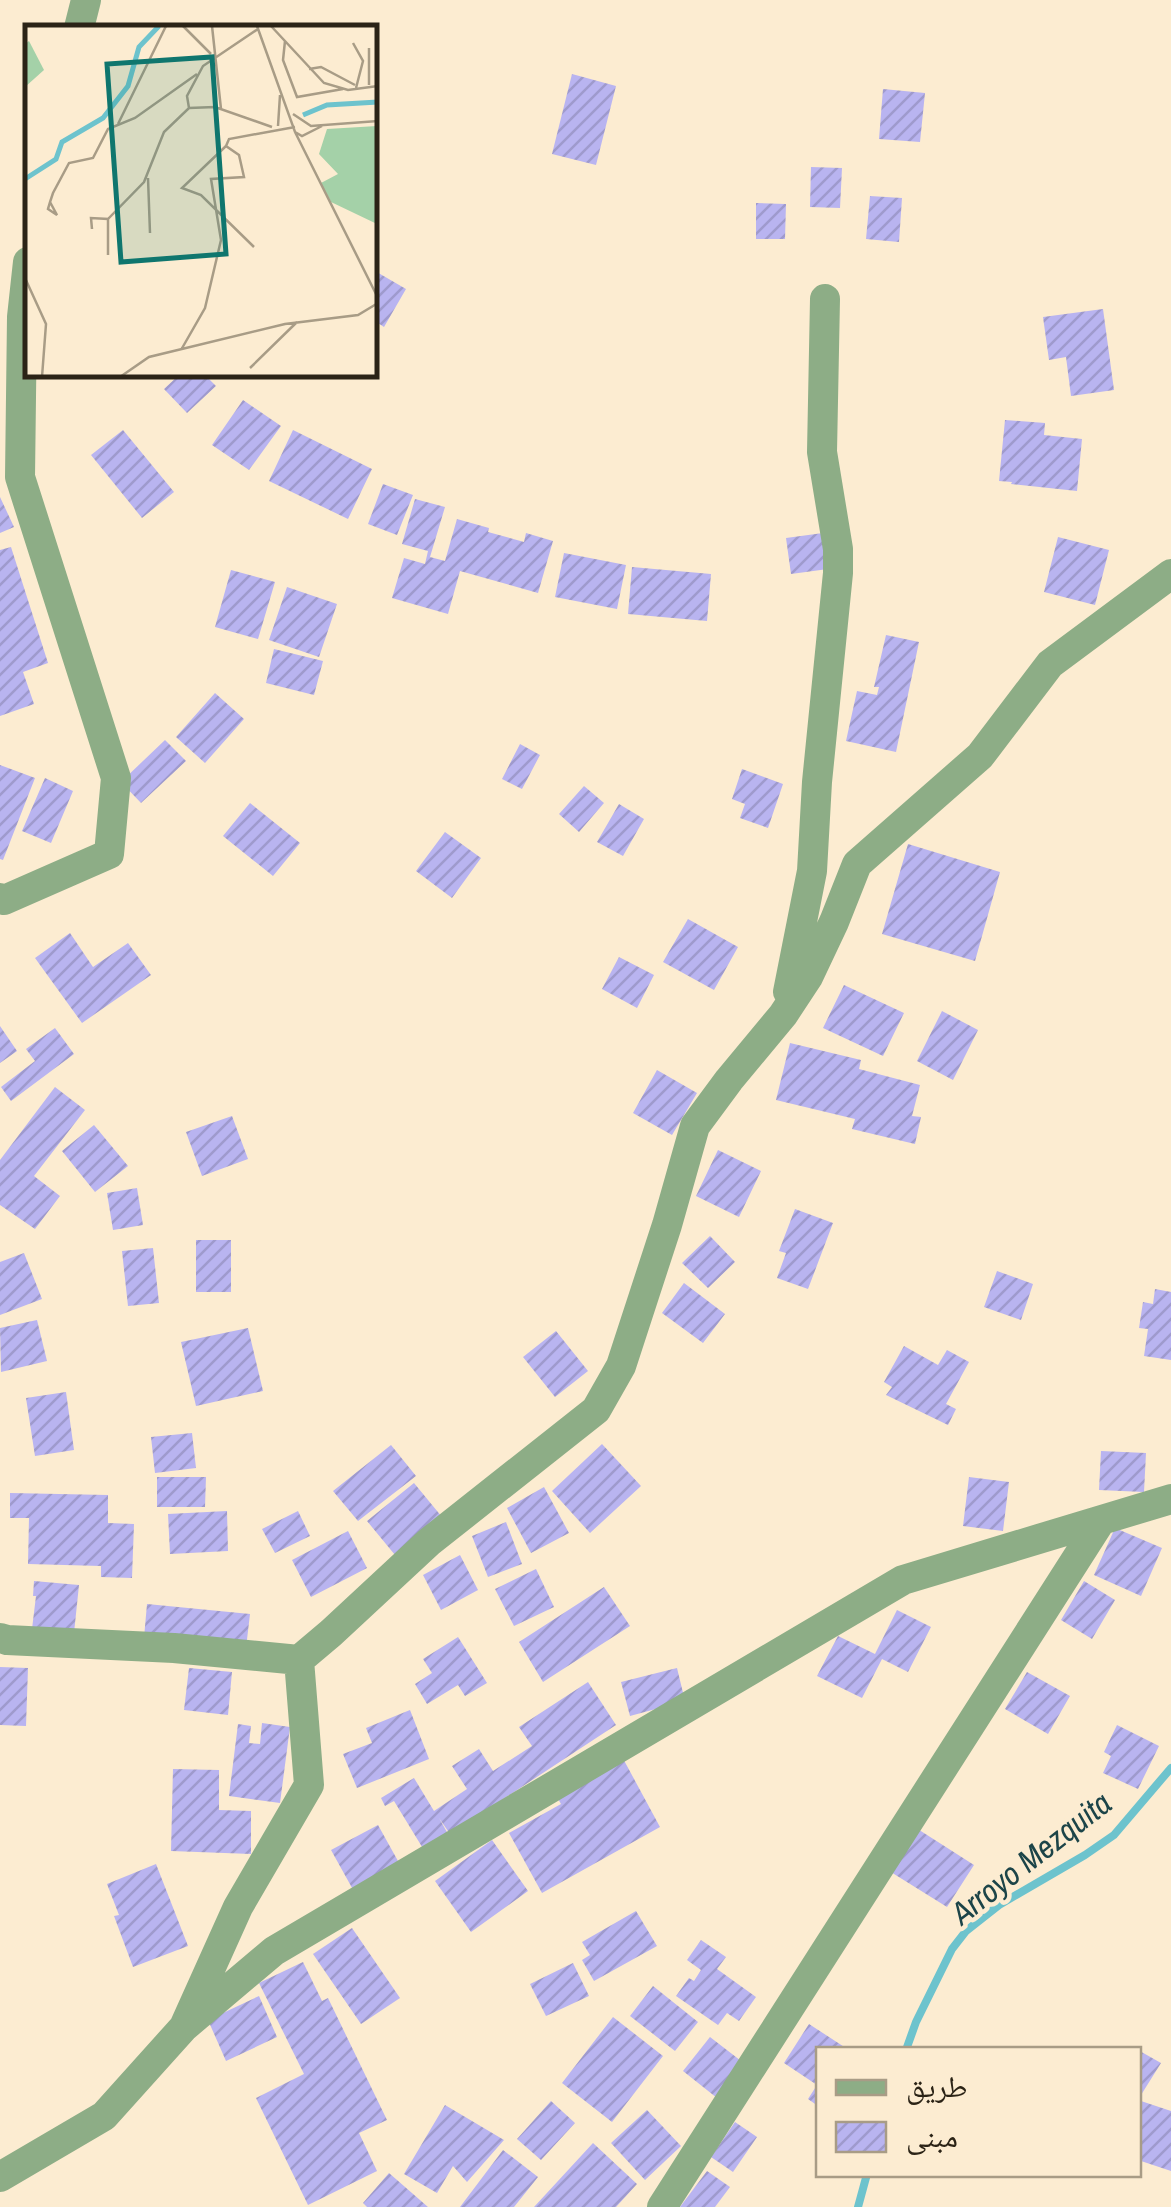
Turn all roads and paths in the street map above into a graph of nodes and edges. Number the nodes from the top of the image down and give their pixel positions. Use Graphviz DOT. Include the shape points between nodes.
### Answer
graph roads {
  1 [pos="86,0"];
  2 [pos="80,25"];
  3 [pos="25,290"];
  4 [pos="824,299"];
  5 [pos="1171,574"];
  6 [pos="0,898"];
  7 [pos="784,1015"];
  8 [pos="1171,1499"];
  9 [pos="1100,1522"];
  10 [pos="0,1638"];
  11 [pos="299,1660"];
  12 [pos="184,2027"];
  13 [pos="0,2177"];
  14 [pos="662,2207"];
  1 -- 2 [label="street"];
  3 -- 6 [label="street" via="20,477 116,778 109,854"];
  4 -- 7 [label="street" via="822,452 838,573 812,870"];
  5 -- 7 [label="street" via="1050,664 980,756 857,864 808,977"];
  7 -- 11 [label="street" via="695,1126 621,1366 596,1410 429,1542"];
  8 -- 9 [label="street"];
  9 -- 12 [label="street" via="903,1580 274,1951"];
  9 -- 14 [label="street"];
  10 -- 11 [label="street"];
  11 -- 12 [label="street" via="310,1785 238,1907"];
  12 -- 13 [label="street" via="104,2116"];
}
